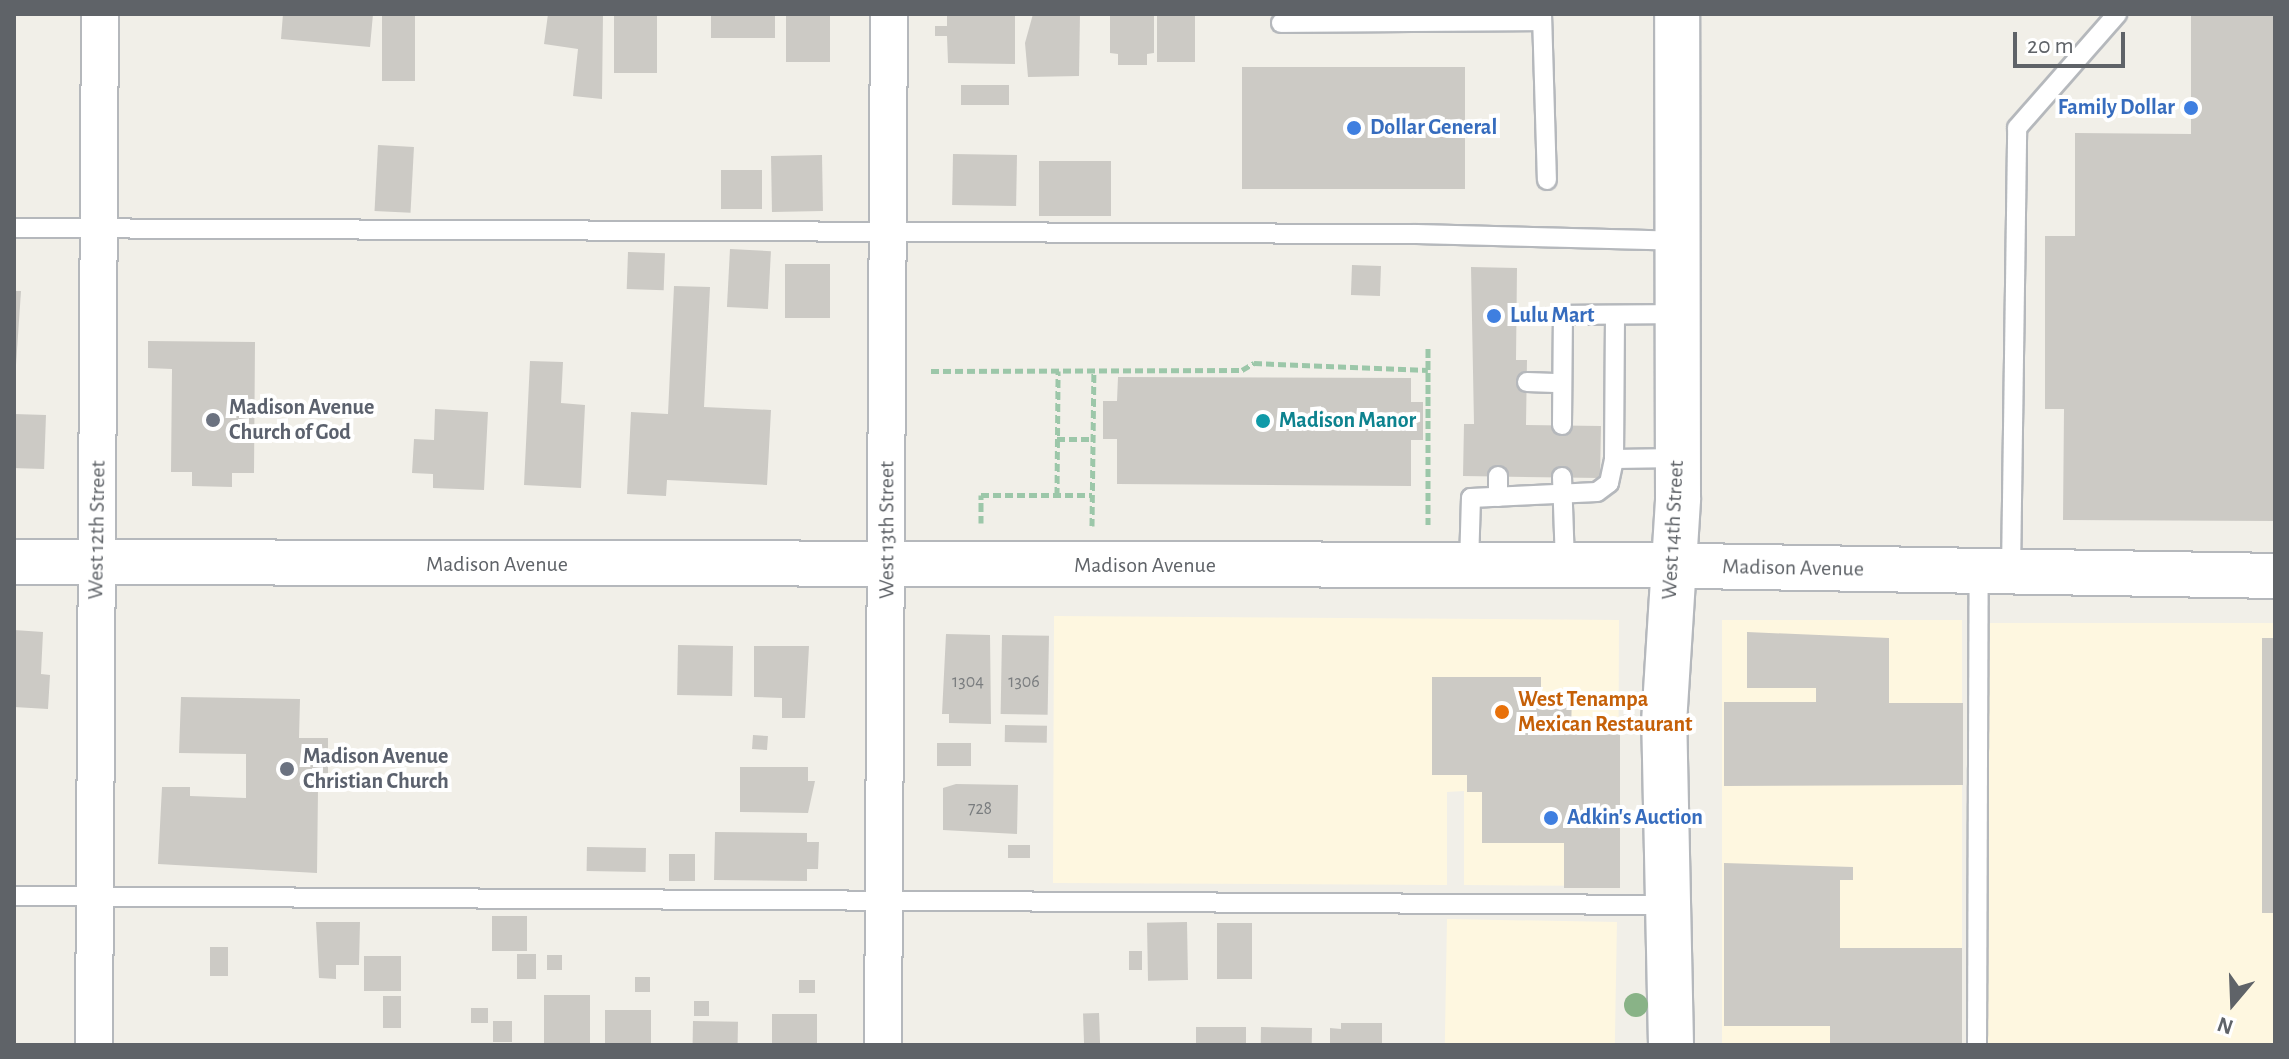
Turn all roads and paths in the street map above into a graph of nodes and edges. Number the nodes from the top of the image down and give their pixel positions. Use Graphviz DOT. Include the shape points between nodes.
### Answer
graph roads {
  1 [pos="100,14"];
  2 [pos="889,14"];
  3 [pos="1677,14"];
  4 [pos="2117,14"];
  5 [pos="1542,18"];
  6 [pos="1281,23"];
  7 [pos="1547,180"];
  8 [pos="14,228"];
  9 [pos="99,229"];
  10 [pos="887,235"];
  11 [pos="1678,241"];
  12 [pos="1678,314"];
  13 [pos="1615,316"];
  14 [pos="1428,347"];
  15 [pos="1428,370"];
  16 [pos="931,371"];
  17 [pos="1058,371"];
  18 [pos="1094,371"];
  19 [pos="1527,382"];
  20 [pos="1562,383"];
  21 [pos="1562,425"];
  22 [pos="1057,439"];
  23 [pos="1093,439"];
  24 [pos="1678,458"];
  25 [pos="1614,459"];
  26 [pos="1498,476"];
  27 [pos="1562,486"];
  28 [pos="1057,495"];
  29 [pos="1092,495"];
  30 [pos="1498,497"];
  31 [pos="981,523"];
  32 [pos="1092,526"];
  33 [pos="1428,526"];
  34 [pos="14,562"];
  35 [pos="97,562"];
  36 [pos="1469,565"];
  37 [pos="1565,565"];
  38 [pos="1673,566"];
  39 [pos="886,567"];
  40 [pos="1995,571"];
  41 [pos="2275,576"];
  42 [pos="14,896"];
  43 [pos="95,897"];
  44 [pos="885,905"];
  45 [pos="1672,905"];
  46 [pos="94,1045"];
  47 [pos="883,1045"];
  48 [pos="1671,1045"];
  49 [pos="1977,1045"];
  1 -- 9 [label="street, West 12th Street"];
  2 -- 10 [label="street, West 13th Street"];
  3 -- 11 [label="street, West 14th Street"];
  4 -- 40 [label="lane" via="2017,128"];
  5 -- 6 [label="lane"];
  5 -- 7 [label="lane"];
  8 -- 9 [label="lane"];
  9 -- 10 [label="lane"];
  9 -- 35 [label="street, West 12th Street"];
  10 -- 11 [label="lane" via="1416,234"];
  10 -- 39 [label="street, West 13th Street"];
  11 -- 12 [label="street, West 14th Street"];
  12 -- 13 [label="lane"];
  12 -- 24 [label="street, West 14th Street"];
  13 -- 20 [label="lane" via="1563,315"];
  13 -- 25 [label="lane"];
  14 -- 15 [label="path"];
  15 -- 18 [label="path" via="1254,363 1242,370"];
  15 -- 33 [label="path"];
  16 -- 17 [label="path"];
  17 -- 18 [label="path"];
  17 -- 22 [label="path"];
  18 -- 23 [label="path"];
  19 -- 20 [label="lane"];
  20 -- 21 [label="lane"];
  22 -- 23 [label="path"];
  22 -- 28 [label="path"];
  23 -- 29 [label="path"];
  24 -- 25 [label="lane"];
  24 -- 38 [label="street, West 14th Street"];
  25 -- 27 [label="lane" via="1609,483 1597,492"];
  26 -- 30 [label="lane"];
  27 -- 30 [label="lane"];
  27 -- 37 [label="lane"];
  28 -- 29 [label="path"];
  28 -- 31 [label="path" via="981,495"];
  29 -- 32 [label="path"];
  30 -- 36 [label="lane" via="1471,498"];
  34 -- 35 [label="street, Madison Avenue"];
  35 -- 39 [label="street, Madison Avenue"];
  35 -- 43 [label="street, West 12th Street"];
  36 -- 37 [label="street, Madison Avenue"];
  36 -- 39 [label="street, Madison Avenue"];
  37 -- 38 [label="street, Madison Avenue"];
  38 -- 40 [label="street, Madison Avenue"];
  38 -- 45 [label="street, West 14th Street" via="1664,723"];
  39 -- 44 [label="street, West 13th Street"];
  40 -- 41 [label="street, Madison Avenue"];
  40 -- 49 [label="lane"];
  42 -- 43 [label="lane"];
  43 -- 44 [label="lane"];
  43 -- 46 [label="street, West 12th Street"];
  44 -- 45 [label="lane" via="1442,900"];
  44 -- 47 [label="street, West 13th Street"];
  45 -- 48 [label="street, West 14th Street"];
}
